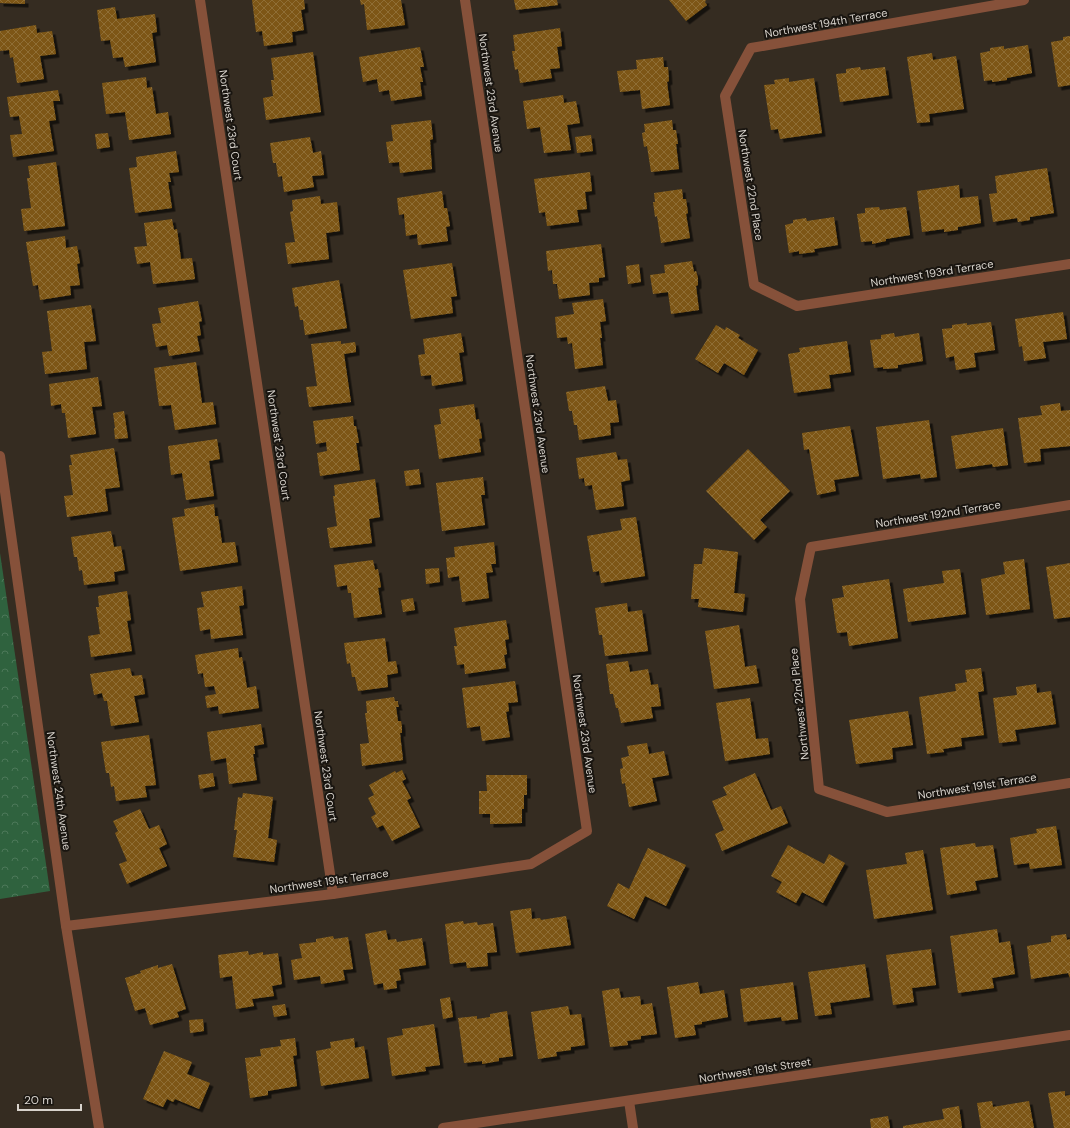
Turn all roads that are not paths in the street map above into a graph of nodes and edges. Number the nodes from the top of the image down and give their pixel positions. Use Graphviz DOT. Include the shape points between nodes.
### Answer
graph roads {
  1 [pos="200,0"];
  2 [pos="465,0"];
  3 [pos="1024,0"];
  4 [pos="751,48"];
  5 [pos="1070,264"];
  6 [pos="797,306"];
  7 [pos="0,456"];
  8 [pos="1070,505"];
  9 [pos="810,547"];
  10 [pos="1070,783"];
  11 [pos="887,812"];
  12 [pos="587,831"];
  13 [pos="333,894"];
  14 [pos="66,926"];
  15 [pos="1070,1035"];
  16 [pos="629,1101"];
  17 [pos="99,1128"];
  18 [pos="444,1128"];
  19 [pos="633,1128"];
  1 -- 13 [label="street, Northwest 23rd Court"];
  2 -- 12 [label="street, Northwest 23rd Avenue"];
  3 -- 4 [label="street, Northwest 194th Terrace"];
  4 -- 6 [label="street, Northwest 22nd Place" via="725,96 754,285"];
  5 -- 6 [label="street, Northwest 193rd Terrace"];
  7 -- 14 [label="street, Northwest 24th Avenue"];
  8 -- 9 [label="street, Northwest 192nd Terrace"];
  9 -- 11 [label="street, Northwest 22nd Place" via="800,599 819,789"];
  10 -- 11 [label="street, Northwest 191st Terrace"];
  12 -- 13 [label="street, Northwest 191st Terrace" via="531,864"];
  13 -- 14 [label="street, Northwest 191st Terrace"];
  14 -- 17 [label="street, Northwest 24th Avenue"];
  15 -- 16 [label="street, Northwest 191st Street"];
  16 -- 18 [label="street, Northwest 191st Street"];
  16 -- 19 [label="street"];
}
